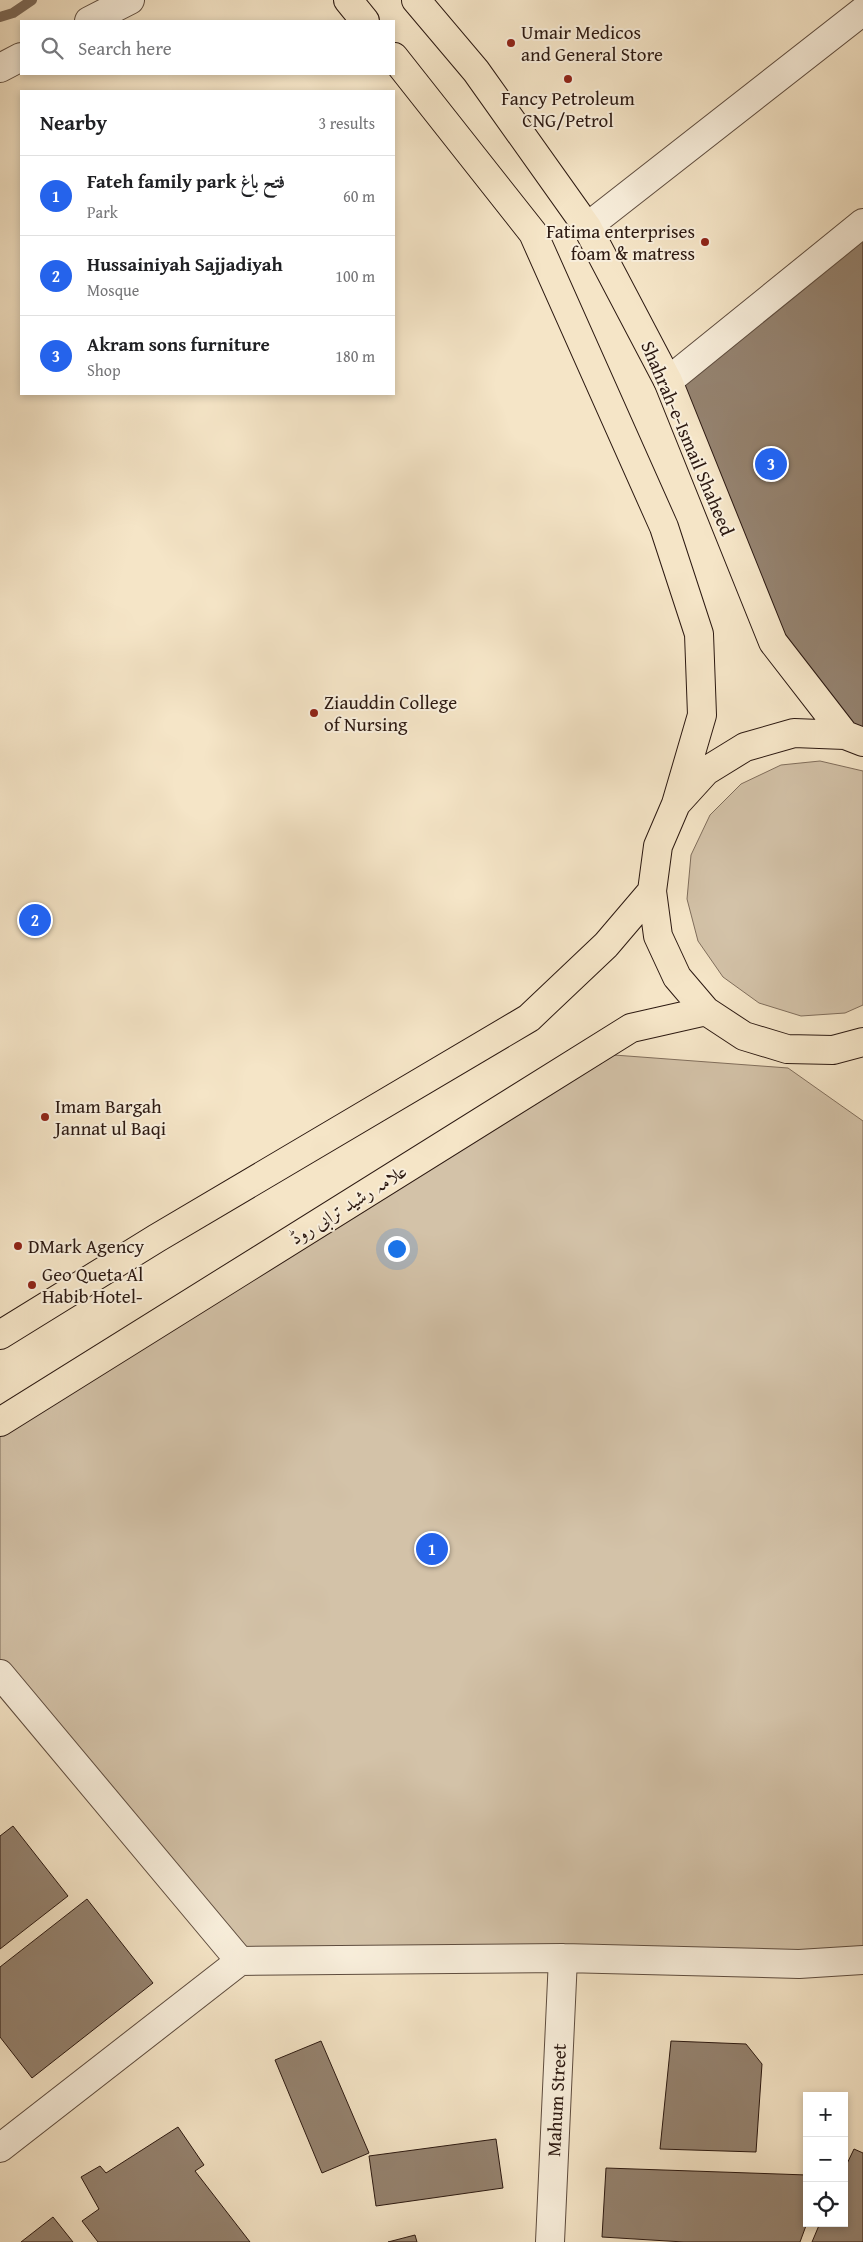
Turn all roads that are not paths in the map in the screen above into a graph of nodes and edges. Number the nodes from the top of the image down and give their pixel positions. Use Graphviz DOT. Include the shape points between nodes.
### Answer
graph roads {
  1 [pos="130,0"];
  2 [pos="348,0"];
  3 [pos="416,0"];
  4 [pos="863,11"];
  5 [pos="91,20"];
  6 [pos="364,20"];
  7 [pos="20,57"];
  8 [pos="395,59"];
  9 [pos="0,68"];
  10 [pos="863,223"];
  11 [pos="587,227"];
  12 [pos="668,381"];
  13 [pos="854,738"];
  14 [pos="676,804"];
  15 [pos="652,891"];
  16 [pos="706,1011"];
  17 [pos="863,1042"];
  18 [pos="0,1335"];
  19 [pos="0,1422"];
  20 [pos="0,1674"];
  21 [pos="563,1958"];
  22 [pos="863,1960"];
  23 [pos="240,1961"];
  24 [pos="0,2148"];
  25 [pos="550,2242"];
  1 -- 5 [label="street"];
  2 -- 6 [label="main road"];
  3 -- 11 [label="main road, Shahrah-e-Ismail Shaheed" via="476,72"];
  4 -- 11 [label="street"];
  7 -- 9 [label="street"];
  8 -- 14 [label="main road" via="533,233 664,527 699,634 702,715"];
  10 -- 12 [label="street"];
  11 -- 12 [label="main road, Shahrah-e-Ismail Shaheed"];
  12 -- 13 [label="main road, Shahrah-e-Ismail Shaheed" via="773,642"];
  13 -- 14 [label="main road" via="794,732 744,746 706,771"];
  14 -- 15 [label="main road" via="658,846"];
  15 -- 16 [label="main road" via="658,936 677,977"];
  15 -- 18 [label="main road" via="606,945 529,1018 165,1233"];
  16 -- 17 [label="main road" via="744,1036 788,1049 833,1050"];
  16 -- 19 [label="main road, علامہ رشید ترابی روڈ" via="631,1028"];
  20 -- 23 [label="street"];
  21 -- 22 [label="street" via="799,1964"];
  21 -- 23 [label="street"];
  21 -- 25 [label="street, Mahum Street"];
  23 -- 24 [label="street"];
}
